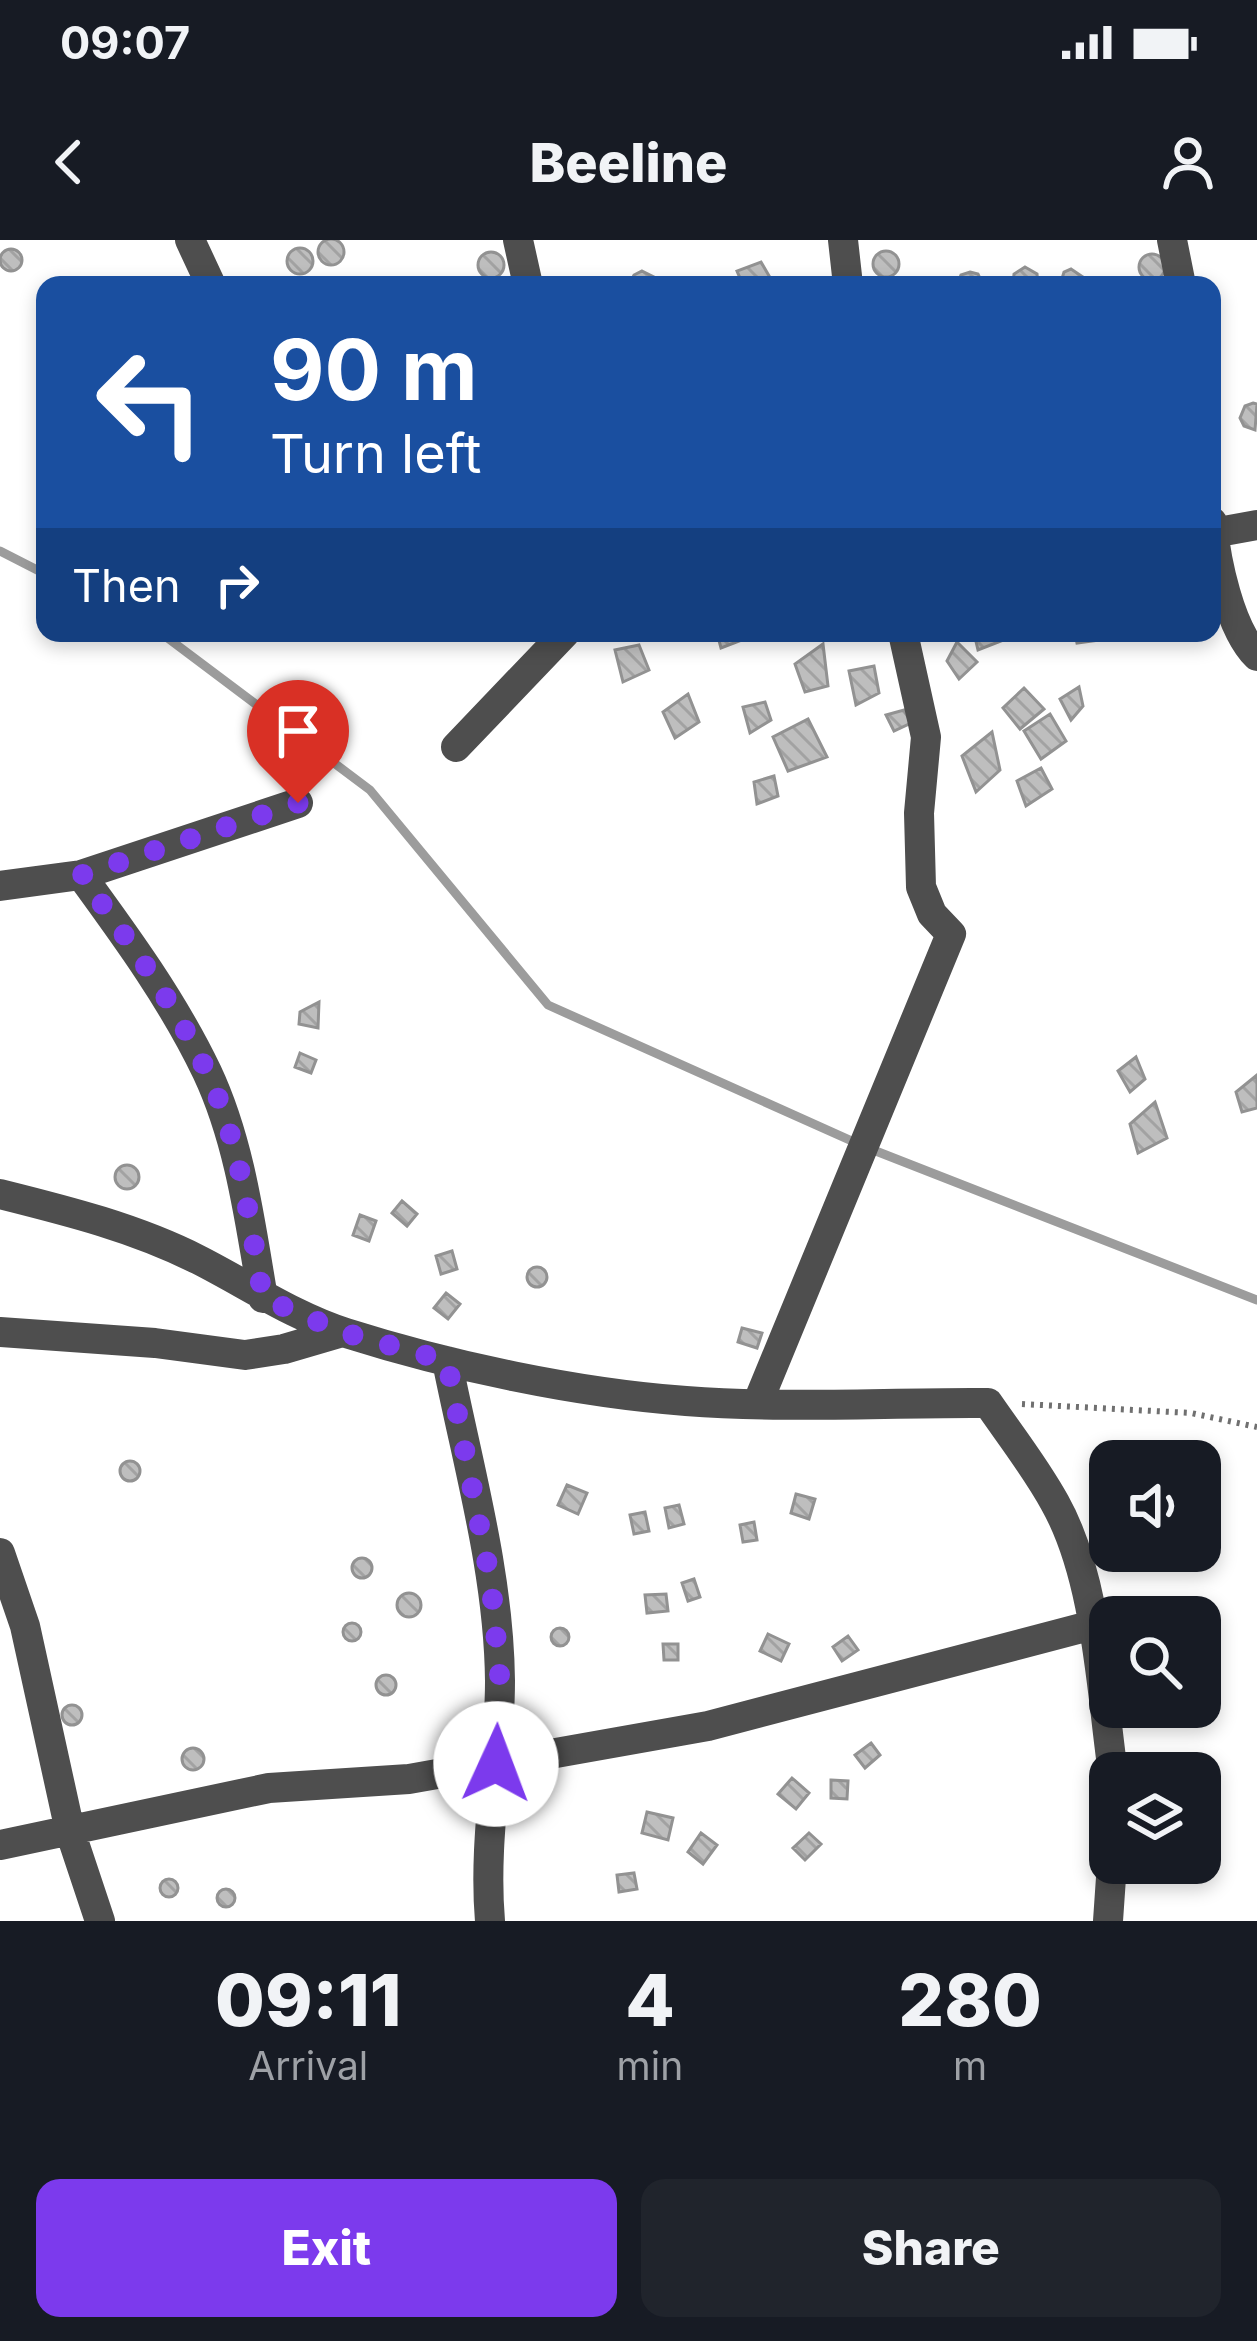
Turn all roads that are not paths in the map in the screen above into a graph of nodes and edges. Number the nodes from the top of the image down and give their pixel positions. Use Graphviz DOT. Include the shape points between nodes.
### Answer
graph roads {
  1 [pos="190,240"];
  2 [pos="518,240"];
  3 [pos="843,240"];
  4 [pos="1172,240"];
  5 [pos="207,276"];
  6 [pos="526,276"];
  7 [pos="847,276"];
  8 [pos="1179,276"];
  9 [pos="1257,525"];
  10 [pos="1221,544"];
  11 [pos="1221,573"];
  12 [pos="556,642"];
  13 [pos="905,642"];
  14 [pos="1257,656"];
  15 [pos="456,747"];
  16 [pos="298,803"];
  17 [pos="81,875"];
  18 [pos="0,886"];
  19 [pos="0,1194"];
  20 [pos="263,1298"];
  21 [pos="0,1332"];
  22 [pos="342,1332"];
  23 [pos="447,1361"];
  24 [pos="758,1402"];
  25 [pos="0,1552"];
  26 [pos="1089,1609"];
  27 [pos="1089,1626"];
  28 [pos="496,1764"];
  29 [pos="70,1831"];
  30 [pos="0,1845"];
  31 [pos="1111,1884"];
  32 [pos="100,1921"];
  33 [pos="490,1921"];
  34 [pos="1108,1921"];
  1 -- 5 [label="street"];
  2 -- 6 [label="street"];
  3 -- 7 [label="street"];
  4 -- 8 [label="street"];
  9 -- 10 [label="street"];
  11 -- 14 [label="street"];
  12 -- 15 [label="street"];
  13 -- 24 [label="street" via="926,736 921,886 951,934"];
  16 -- 17 [label="street"];
  17 -- 18 [label="street"];
  17 -- 20 [label="street" via="146,964 208,1074 244,1189"];
  19 -- 20 [label="street" via="144,1234"];
  20 -- 22 [label="street"];
  21 -- 22 [label="street" via="245,1355"];
  22 -- 23 [label="street"];
  23 -- 24 [label="street" via="631,1395"];
  23 -- 28 [label="street" via="493,1600"];
  24 -- 26 [label="street" via="988,1402 1056,1503"];
  25 -- 29 [label="street" via="25,1626"];
  27 -- 28 [label="street" via="708,1726"];
  28 -- 29 [label="street" via="410,1780 269,1788"];
  28 -- 33 [label="street"];
  29 -- 30 [label="street"];
  29 -- 32 [label="street"];
  31 -- 34 [label="street"];
}
